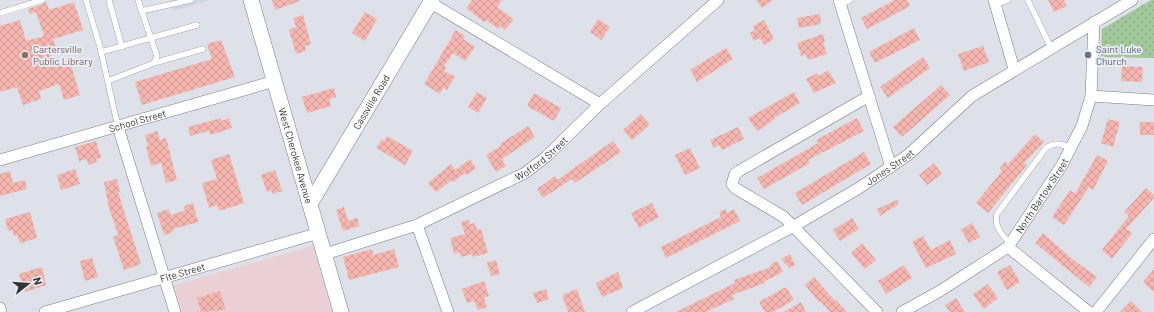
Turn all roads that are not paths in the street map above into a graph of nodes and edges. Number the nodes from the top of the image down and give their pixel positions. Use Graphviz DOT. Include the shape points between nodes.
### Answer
graph roads {
  1 [pos="42,0"];
  2 [pos="86,0"];
  3 [pos="109,0"];
  4 [pos="138,0"];
  5 [pos="191,0"];
  6 [pos="252,0"];
  7 [pos="718,0"];
  8 [pos="1008,0"];
  9 [pos="1028,0"];
  10 [pos="1132,0"];
  11 [pos="432,1"];
  12 [pos="843,2"];
  13 [pos="994,3"];
  14 [pos="142,11"];
  15 [pos="0,13"];
  16 [pos="1094,22"];
  17 [pos="197,25"];
  18 [pos="151,39"];
  19 [pos="122,47"];
  20 [pos="1051,48"];
  21 [pos="203,49"];
  22 [pos="101,52"];
  23 [pos="154,63"];
  24 [pos="1014,70"];
  25 [pos="108,81"];
  26 [pos="275,81"];
  27 [pos="869,96"];
  28 [pos="1091,96"];
  29 [pos="1154,100"];
  30 [pos="600,104"];
  31 [pos="118,127"];
  32 [pos="1072,149"];
  33 [pos="0,160"];
  34 [pos="891,167"];
  35 [pos="332,169"];
  36 [pos="301,171"];
  37 [pos="310,204"];
  38 [pos="417,224"];
  39 [pos="794,226"];
  40 [pos="319,233"];
  41 [pos="1154,239"];
  42 [pos="1010,245"];
  43 [pos="325,254"];
  44 [pos="165,277"];
  45 [pos="0,308"];
  46 [pos="650,308"];
  47 [pos="1,312"];
  48 [pos="45,312"];
  49 [pos="175,312"];
  50 [pos="341,312"];
  51 [pos="448,312"];
  52 [pos="632,312"];
  53 [pos="877,312"];
  54 [pos="902,312"];
  55 [pos="1088,312"];
  56 [pos="1096,312"];
  1 -- 15 [label="lane"];
  2 -- 22 [label="lane"];
  3 -- 19 [label="lane"];
  4 -- 14 [label="lane"];
  5 -- 14 [label="lane"];
  6 -- 26 [label="main road, West Cherokee Avenue"];
  7 -- 30 [label="street, Wofford Street"];
  8 -- 13 [label="lane"];
  9 -- 20 [label="lane"];
  10 -- 16 [label="street, Jones Street"];
  11 -- 30 [label="street"];
  11 -- 35 [label="main road, Cassville Road"];
  12 -- 27 [label="street"];
  13 -- 24 [label="street"];
  14 -- 18 [label="lane"];
  16 -- 20 [label="street, Jones Street"];
  16 -- 28 [label="street, North Bartow Street"];
  17 -- 18 [label="lane"];
  18 -- 19 [label="lane"];
  18 -- 23 [label="lane" via="157,56"];
  19 -- 22 [label="lane"];
  20 -- 24 [label="street, Jones Street"];
  21 -- 23 [label="lane"];
  22 -- 25 [label="lane"];
  23 -- 25 [label="lane"];
  24 -- 34 [label="street, Jones Street" via="972,96 917,147"];
  25 -- 31 [label="lane"];
  26 -- 31 [label="street, School Street"];
  26 -- 36 [label="main road, West Cherokee Avenue"];
  27 -- 34 [label="street"];
  27 -- 39 [label="street" via="735,174 732,184 735,188 778,213"];
  28 -- 29 [label="street"];
  28 -- 32 [label="street, North Bartow Street"];
  30 -- 38 [label="street, Wofford Street" via="547,156 525,173"];
  31 -- 33 [label="street, School Street"];
  31 -- 44 [label="street"];
  32 -- 42 [label="street, North Bartow Street"];
  32 -- 42 [label="lane" via="1059,144 1046,148 997,214 998,228"];
  34 -- 39 [label="street, Jones Street"];
  35 -- 36 [label="main road" via="315,174"];
  35 -- 37 [label="main road, Cassville Road"];
  36 -- 37 [label="main road, West Cherokee Avenue"];
  37 -- 40 [label="main road, West Cherokee Avenue"];
  38 -- 43 [label="street, Wofford Street"];
  38 -- 51 [label="street"];
  39 -- 46 [label="street, Jones Street"];
  39 -- 53 [label="street"];
  40 -- 43 [label="main road, West Cherokee Avenue"];
  40 -- 44 [label="street, Fite Street"];
  41 -- 56 [label="street"];
  42 -- 54 [label="street, North Bartow Street" via="940,291"];
  42 -- 55 [label="street"];
  43 -- 50 [label="main road, West Cherokee Avenue"];
  44 -- 48 [label="street, Fite Street"];
  44 -- 49 [label="street"];
  45 -- 47 [label="street"];
  46 -- 52 [label="street, Jones Street"];
}
